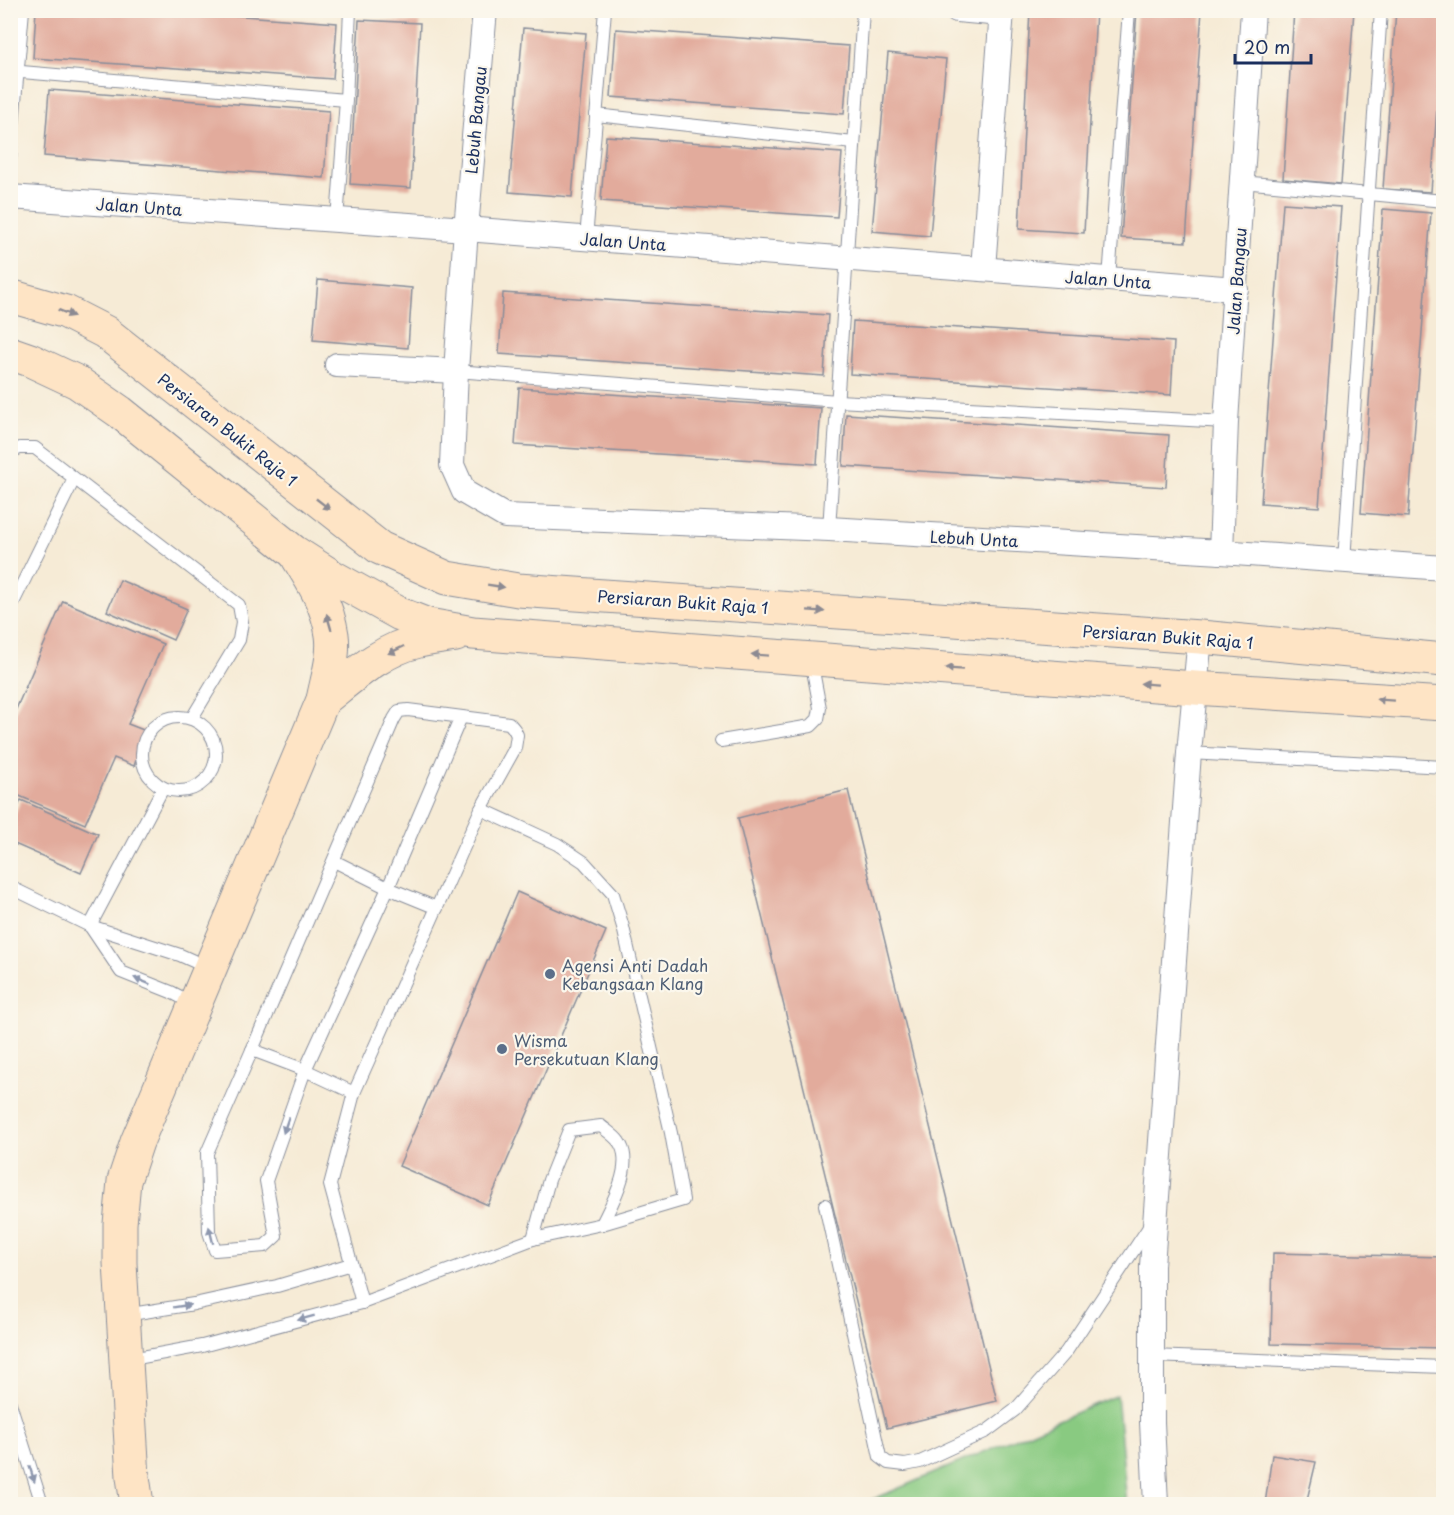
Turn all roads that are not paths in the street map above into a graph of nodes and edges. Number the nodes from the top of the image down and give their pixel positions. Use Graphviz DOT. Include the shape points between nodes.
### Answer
graph roads {
  1 [pos="23,10"];
  2 [pos="350,10"];
  3 [pos="485,10"];
  4 [pos="605,10"];
  5 [pos="863,10"];
  6 [pos="957,10"];
  7 [pos="1129,10"];
  8 [pos="1253,10"];
  9 [pos="1381,10"];
  10 [pos="1002,12"];
  11 [pos="14,71"];
  12 [pos="346,100"];
  13 [pos="596,115"];
  14 [pos="854,143"];
  15 [pos="10,159"];
  16 [pos="1242,182"];
  17 [pos="1368,193"];
  18 [pos="10,197"];
  19 [pos="1443,201"];
  20 [pos="337,220"];
  21 [pos="466,229"];
  22 [pos="586,238"];
  23 [pos="846,259"];
  24 [pos="983,269"];
  25 [pos="1109,279"];
  26 [pos="1236,289"];
  27 [pos="10,296"];
  28 [pos="10,353"];
  29 [pos="337,365"];
  30 [pos="456,371"];
  31 [pos="838,401"];
  32 [pos="1226,422"];
  33 [pos="10,452"];
  34 [pos="74,479"];
  35 [pos="504,516"];
  36 [pos="829,529"];
  37 [pos="294,552"];
  38 [pos="1221,552"];
  39 [pos="1344,561"];
  40 [pos="1443,568"];
  41 [pos="10,609"];
  42 [pos="473,633"];
  43 [pos="1200,637"];
  44 [pos="811,659"];
  45 [pos="1443,660"];
  46 [pos="1195,688"];
  47 [pos="323,700"];
  48 [pos="1443,704"];
  49 [pos="461,717"];
  50 [pos="192,718"];
  51 [pos="721,741"];
  52 [pos="1189,753"];
  53 [pos="1443,767"];
  54 [pos="163,788"];
  55 [pos="481,809"];
  56 [pos="334,861"];
  57 [pos="10,887"];
  58 [pos="388,888"];
  59 [pos="437,908"];
  60 [pos="90,926"];
  61 [pos="210,969"];
  62 [pos="195,1005"];
  63 [pos="252,1050"];
  64 [pos="305,1070"];
  65 [pos="354,1093"];
  66 [pos="825,1205"];
  67 [pos="1155,1218"];
  68 [pos="602,1224"];
  69 [pos="534,1239"];
  70 [pos="351,1264"];
  71 [pos="362,1303"];
  72 [pos="124,1315"];
  73 [pos="1151,1356"];
  74 [pos="126,1360"];
  75 [pos="1443,1367"];
  76 [pos="10,1403"];
  77 [pos="42,1504"];
  78 [pos="137,1504"];
  79 [pos="1156,1504"];
  1 -- 11 [label="lane"];
  2 -- 12 [label="lane"];
  3 -- 21 [label="street, Lebuh Bangau"];
  4 -- 13 [label="lane"];
  5 -- 14 [label="lane"];
  6 -- 10 [label="street"];
  7 -- 25 [label="lane"];
  8 -- 16 [label="street, Jalan Bangau"];
  9 -- 17 [label="lane"];
  10 -- 24 [label="street"];
  11 -- 12 [label="lane"];
  11 -- 15 [label="lane"];
  12 -- 20 [label="lane"];
  13 -- 14 [label="lane"];
  13 -- 22 [label="lane"];
  14 -- 23 [label="lane"];
  16 -- 17 [label="lane"];
  16 -- 26 [label="street, Jalan Bangau"];
  17 -- 19 [label="lane"];
  17 -- 39 [label="lane"];
  18 -- 20 [label="street, Jalan Unta"];
  20 -- 21 [label="street, Jalan Unta"];
  21 -- 22 [label="street, Jalan Unta"];
  21 -- 30 [label="street, Lebuh Bangau"];
  22 -- 23 [label="street, Jalan Unta"];
  23 -- 24 [label="street, Jalan Unta"];
  23 -- 31 [label="lane"];
  24 -- 25 [label="street, Jalan Unta"];
  25 -- 26 [label="street, Jalan Unta"];
  26 -- 32 [label="street, Jalan Bangau"];
  27 -- 43 [label="street, Persiaran Bukit Raja 1, one-way" via="66,312 105,332 380,548 447,578 518,590"];
  28 -- 37 [label="street" via="77,382 120,412"];
  29 -- 30 [label="street"];
  30 -- 31 [label="lane"];
  30 -- 35 [label="street, Lebuh Bangau" via="452,465 464,492"];
  31 -- 32 [label="lane"];
  31 -- 36 [label="lane"];
  32 -- 38 [label="street, Jalan Bangau"];
  33 -- 34 [label="lane" via="35,448"];
  34 -- 41 [label="lane"];
  34 -- 50 [label="lane" via="239,605 239,640"];
  35 -- 36 [label="street, Lebuh Unta"];
  36 -- 38 [label="street, Lebuh Unta"];
  37 -- 42 [label="street" via="400,614 428,625"];
  47 -- 37 [label="street, one-way" via="332,657 332,635 321,596"];
  38 -- 39 [label="street, Lebuh Unta"];
  39 -- 40 [label="street, Lebuh Unta"];
  44 -- 42 [label="street, one-way"];
  42 -- 47 [label="street, one-way" via="417,641 394,650 363,668"];
  43 -- 45 [label="street, Persiaran Bukit Raja 1"];
  43 -- 46 [label="street"];
  46 -- 44 [label="street, one-way"];
  44 -- 51 [label="lane" via="820,708 818,719 811,726"];
  48 -- 46 [label="street, one-way"];
  46 -- 52 [label="street"];
  47 -- 61 [label="street"];
  49 -- 55 [label="lane" via="509,723 517,735 515,748"];
  49 -- 56 [label="lane" via="399,711"];
  49 -- 58 [label="lane"];
  50 -- 54 [label="lane" via="167,717 148,733 143,745 145,770"];
  50 -- 54 [label="lane" via="203,724 216,744 214,768 207,779 192,789"];
  52 -- 53 [label="lane"];
  52 -- 67 [label="street"];
  54 -- 60 [label="lane"];
  55 -- 59 [label="lane"];
  55 -- 68 [label="lane" via="557,844 584,862 613,894 617,905 683,1200"];
  56 -- 58 [label="lane"];
  56 -- 63 [label="lane"];
  57 -- 60 [label="lane"];
  58 -- 59 [label="lane"];
  58 -- 64 [label="lane"];
  59 -- 65 [label="lane"];
  60 -- 61 [label="lane" via="180,955"];
  62 -- 60 [label="lane, one-way" via="121,972"];
  61 -- 62 [label="street"];
  62 -- 72 [label="street" via="124,1181 120,1224"];
  63 -- 64 [label="lane"];
  64 -- 63 [label="lane, one-way" via="266,1181 276,1236 265,1246 215,1250 209,1232 207,1153"];
  64 -- 65 [label="lane"];
  65 -- 70 [label="lane" via="330,1185"];
  66 -- 67 [label="lane" via="880,1457 888,1463 905,1465 987,1431 1015,1410 1066,1352"];
  67 -- 73 [label="street"];
  68 -- 69 [label="lane"];
  68 -- 69 [label="lane" via="620,1187 625,1159 620,1142 601,1126 569,1130 549,1180"];
  69 -- 71 [label="lane"];
  70 -- 71 [label="lane"];
  72 -- 70 [label="lane, one-way" via="277,1286"];
  71 -- 74 [label="lane, one-way" via="202,1346"];
  72 -- 74 [label="street"];
  73 -- 75 [label="lane"];
  73 -- 79 [label="street"];
  74 -- 78 [label="street"];
  76 -- 77 [label="lane, one-way"];
}
